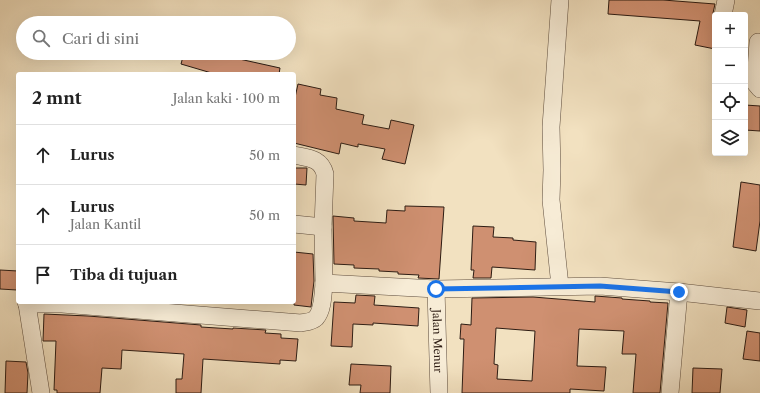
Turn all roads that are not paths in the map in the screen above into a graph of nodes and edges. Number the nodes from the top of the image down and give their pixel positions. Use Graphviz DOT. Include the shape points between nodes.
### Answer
graph roads {
  1 [pos="560,0"];
  2 [pos="726,0"];
  3 [pos="724,12"];
  4 [pos="754,42"];
  5 [pos="760,89"];
  6 [pos="296,155"];
  7 [pos="296,224"];
  8 [pos="323,227"];
  9 [pos="324,284"];
  10 [pos="560,286"];
  11 [pos="436,289"];
  12 [pos="679,292"];
  13 [pos="760,301"];
  14 [pos="26,304"];
  15 [pos="62,304"];
  16 [pos="41,393"];
  17 [pos="439,393"];
  18 [pos="670,393"];
  1 -- 10 [label="street" via="551,127 551,200"];
  2 -- 3 [label="street"];
  4 -- 5 [label="street" via="755,83"];
  6 -- 8 [label="street" via="309,158 323,166"];
  7 -- 8 [label="street"];
  8 -- 9 [label="street"];
  9 -- 11 [label="street"];
  9 -- 15 [label="street" via="320,310 316,318 301,323"];
  10 -- 11 [label="street"];
  10 -- 12 [label="street" via="600,286"];
  11 -- 17 [label="street, Jalan Menur"];
  12 -- 13 [label="street"];
  12 -- 18 [label="street"];
  14 -- 16 [label="street"];
}
